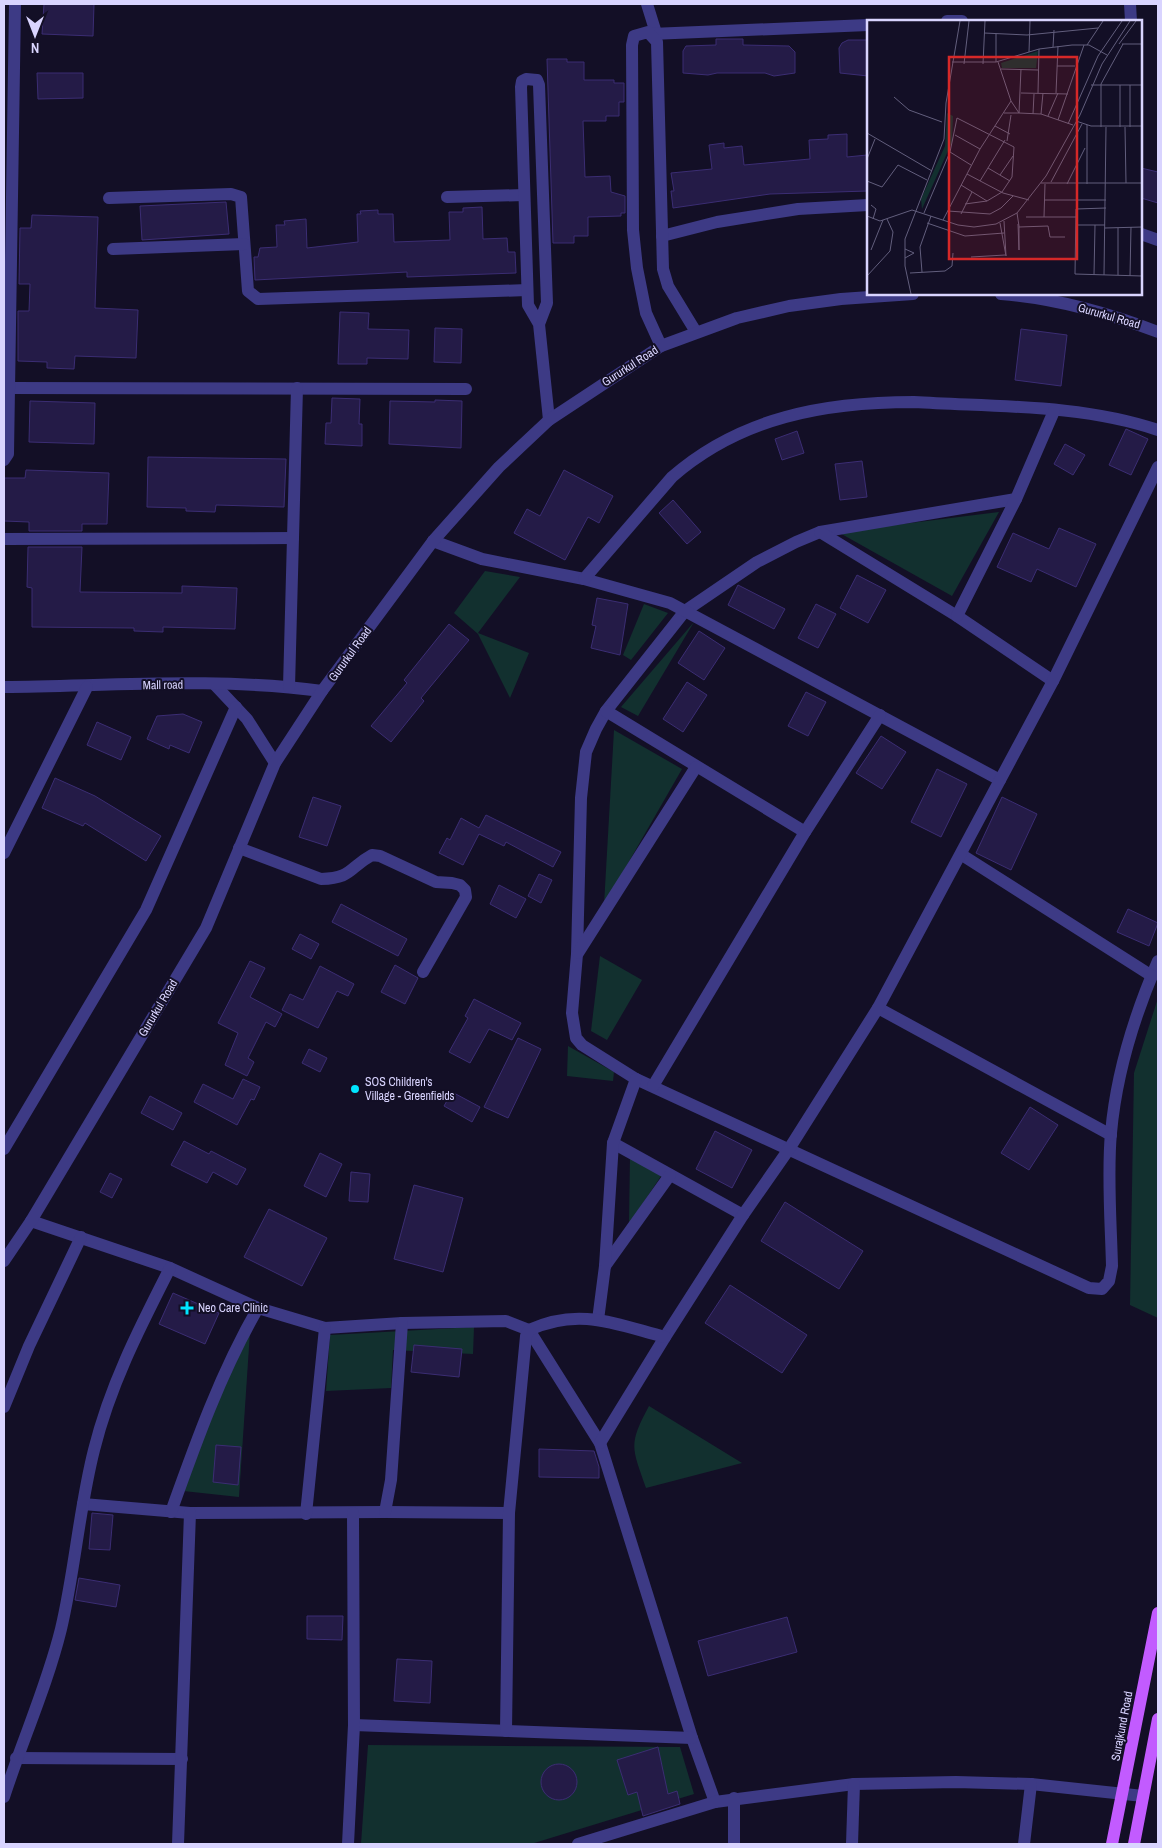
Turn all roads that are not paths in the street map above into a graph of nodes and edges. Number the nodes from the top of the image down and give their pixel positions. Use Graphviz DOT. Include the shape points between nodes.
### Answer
graph roads {
  1 [pos="15,4"];
  2 [pos="647,4"];
  3 [pos="1130,4"];
  4 [pos="1131,20"];
  5 [pos="867,24"];
  6 [pos="654,34"];
  7 [pos="524,195"];
  8 [pos="446,197"];
  9 [pos="109,198"];
  10 [pos="867,205"];
  11 [pos="1142,234"];
  12 [pos="662,236"];
  13 [pos="1158,240"];
  14 [pos="244,244"];
  15 [pos="113,249"];
  16 [pos="527,290"];
  17 [pos="899,295"];
  18 [pos="1021,295"];
  19 [pos="7,307"];
  20 [pos="539,324"];
  21 [pos="696,332"];
  22 [pos="1158,332"];
  23 [pos="661,346"];
  24 [pos="9,388"];
  25 [pos="297,388"];
  26 [pos="466,389"];
  27 [pos="1054,411"];
  28 [pos="549,420"];
  29 [pos="1158,430"];
  30 [pos="4,460"];
  31 [pos="1158,467"];
  32 [pos="1016,499"];
  33 [pos="820,532"];
  34 [pos="293,538"];
  35 [pos="4,540"];
  36 [pos="433,541"];
  37 [pos="584,579"];
  38 [pos="686,611"];
  39 [pos="957,616"];
  40 [pos="1053,681"];
  41 [pos="214,684"];
  42 [pos="87,686"];
  43 [pos="4,687"];
  44 [pos="289,687"];
  45 [pos="322,691"];
  46 [pos="236,707"];
  47 [pos="606,711"];
  48 [pos="880,715"];
  49 [pos="275,763"];
  50 [pos="696,767"];
  51 [pos="1000,780"];
  52 [pos="805,832"];
  53 [pos="239,848"];
  54 [pos="4,853"];
  55 [pos="962,855"];
  56 [pos="577,954"];
  57 [pos="1158,961"];
  58 [pos="423,972"];
  59 [pos="1152,976"];
  60 [pos="878,1008"];
  61 [pos="636,1079"];
  62 [pos="652,1086"];
  63 [pos="1111,1135"];
  64 [pos="613,1143"];
  65 [pos="4,1149"];
  66 [pos="789,1149"];
  67 [pos="670,1175"];
  68 [pos="744,1215"];
  69 [pos="31,1221"];
  70 [pos="81,1237"];
  71 [pos="4,1261"];
  72 [pos="605,1266"];
  73 [pos="170,1268"];
  74 [pos="258,1308"];
  75 [pos="598,1320"];
  76 [pos="402,1323"];
  77 [pos="325,1328"];
  78 [pos="529,1330"];
  79 [pos="665,1337"];
  80 [pos="4,1407"];
  81 [pos="600,1443"];
  82 [pos="83,1504"];
  83 [pos="171,1512"];
  84 [pos="385,1512"];
  85 [pos="190,1514"];
  86 [pos="306,1514"];
  87 [pos="353,1514"];
  88 [pos="509,1514"];
  89 [pos="1158,1613"];
  90 [pos="1158,1719"];
  91 [pos="354,1725"];
  92 [pos="506,1731"];
  93 [pos="692,1738"];
  94 [pos="16,1758"];
  95 [pos="182,1759"];
  96 [pos="854,1784"];
  97 [pos="1031,1784"];
  98 [pos="1123,1793"];
  99 [pos="1143,1796"];
  100 [pos="4,1797"];
  101 [pos="734,1798"];
  102 [pos="715,1802"];
  103 [pos="178,1844"];
  104 [pos="348,1844"];
  105 [pos="578,1844"];
  106 [pos="734,1844"];
  107 [pos="852,1844"];
  108 [pos="1024,1844"];
  109 [pos="1112,1844"];
  110 [pos="1134,1844"];
  1 -- 19 [label="street"];
  2 -- 6 [label="street"];
  3 -- 4 [label="street"];
  5 -- 6 [label="street"];
  6 -- 12 [label="street" via="658,56"];
  6 -- 23 [label="street" via="638,33 633,39 633,230 640,293"];
  7 -- 8 [label="street"];
  7 -- 16 [label="street"];
  7 -- 20 [label="street" via="521,87 522,81 532,79 539,85 547,304"];
  9 -- 14 [label="street" via="236,195 242,202"];
  10 -- 12 [label="street" via="798,209 717,222"];
  11 -- 13 [label="street"];
  12 -- 21 [label="street" via="663,269 668,286"];
  14 -- 15 [label="street"];
  14 -- 16 [label="street" via="248,291 258,299"];
  16 -- 20 [label="street" via="528,305"];
  17 -- 21 [label="street, Gururkul Road" via="789,306"];
  18 -- 22 [label="street, Gururkul Road" via="1087,308"];
  19 -- 24 [label="street"];
  20 -- 28 [label="street"];
  21 -- 23 [label="street, Gururkul Road"];
  23 -- 28 [label="street, Gururkul Road"];
  24 -- 25 [label="street"];
  24 -- 30 [label="street" via="8,454"];
  25 -- 26 [label="street"];
  25 -- 34 [label="street"];
  27 -- 29 [label="street" via="1114,418"];
  27 -- 32 [label="street"];
  27 -- 37 [label="street" via="885,402 814,410 770,420 708,450 672,477"];
  28 -- 36 [label="street, Gururkul Road" via="499,467"];
  31 -- 40 [label="street"];
  32 -- 33 [label="street"];
  32 -- 39 [label="street"];
  33 -- 38 [label="street" via="757,562"];
  33 -- 39 [label="street"];
  34 -- 35 [label="street"];
  34 -- 44 [label="street"];
  36 -- 37 [label="street" via="482,558"];
  36 -- 45 [label="street, Gururkul Road"];
  37 -- 38 [label="street" via="652,597"];
  38 -- 47 [label="street"];
  38 -- 48 [label="street"];
  39 -- 40 [label="street"];
  40 -- 51 [label="street"];
  41 -- 42 [label="street, Mall road"];
  41 -- 44 [label="street, Mall road"];
  41 -- 46 [label="street"];
  42 -- 43 [label="street, Mall road"];
  42 -- 54 [label="street"];
  44 -- 45 [label="street, Mall road"];
  45 -- 49 [label="street, Gururkul Road"];
  46 -- 49 [label="street"];
  46 -- 65 [label="street" via="146,910"];
  47 -- 50 [label="street"];
  47 -- 56 [label="street" via="586,752 583,770"];
  48 -- 51 [label="street"];
  48 -- 52 [label="street"];
  49 -- 53 [label="street, Gururkul Road"];
  50 -- 52 [label="street"];
  50 -- 56 [label="street"];
  51 -- 55 [label="street"];
  52 -- 62 [label="street"];
  53 -- 58 [label="street" via="321,879 349,874 372,855 436,882 460,885 466,890 466,897"];
  53 -- 69 [label="street, Gururkul Road" via="206,928"];
  55 -- 59 [label="street"];
  55 -- 60 [label="street"];
  56 -- 61 [label="street" via="572,1013 576,1038"];
  57 -- 59 [label="street"];
  59 -- 63 [label="street" via="1128,1050"];
  60 -- 63 [label="street"];
  60 -- 66 [label="street"];
  61 -- 62 [label="street"];
  61 -- 64 [label="street"];
  62 -- 66 [label="street"];
  63 -- 66 [label="street" via="1112,1266 1106,1286 1095,1290"];
  64 -- 67 [label="street"];
  64 -- 72 [label="street"];
  66 -- 68 [label="street"];
  67 -- 68 [label="street"];
  67 -- 72 [label="street"];
  68 -- 79 [label="street"];
  69 -- 70 [label="street"];
  69 -- 71 [label="street, Gururkul Road"];
  70 -- 73 [label="street"];
  70 -- 80 [label="street"];
  72 -- 75 [label="street"];
  73 -- 74 [label="street"];
  73 -- 82 [label="street" via="122,1364 94,1449"];
  74 -- 77 [label="street"];
  74 -- 83 [label="street" via="234,1350 205,1417"];
  75 -- 78 [label="street" via="564,1318"];
  75 -- 79 [label="street"];
  76 -- 77 [label="street"];
  76 -- 78 [label="street" via="506,1321"];
  76 -- 84 [label="street" via="391,1480"];
  77 -- 86 [label="street"];
  78 -- 81 [label="street"];
  78 -- 88 [label="street" via="524,1348"];
  79 -- 81 [label="street"];
  81 -- 93 [label="street"];
  82 -- 83 [label="street"];
  82 -- 94 [label="street" via="53,1659"];
  83 -- 85 [label="street"];
  84 -- 87 [label="street"];
  84 -- 88 [label="street"];
  85 -- 86 [label="street"];
  85 -- 95 [label="street"];
  86 -- 87 [label="street"];
  87 -- 91 [label="street"];
  88 -- 92 [label="street"];
  89 -- 98 [label="main road, Surajkund Road"];
  90 -- 99 [label="main road"];
  91 -- 92 [label="street"];
  91 -- 104 [label="street"];
  92 -- 93 [label="street"];
  93 -- 102 [label="street"];
  94 -- 95 [label="street"];
  94 -- 100 [label="street"];
  95 -- 103 [label="street"];
  96 -- 97 [label="street"];
  96 -- 101 [label="street"];
  96 -- 107 [label="street"];
  97 -- 98 [label="street"];
  97 -- 108 [label="street"];
  98 -- 99 [label="street"];
  98 -- 109 [label="main road, Surajkund Road"];
  99 -- 110 [label="main road"];
  101 -- 102 [label="street"];
  101 -- 106 [label="street"];
  102 -- 105 [label="street"];
}
